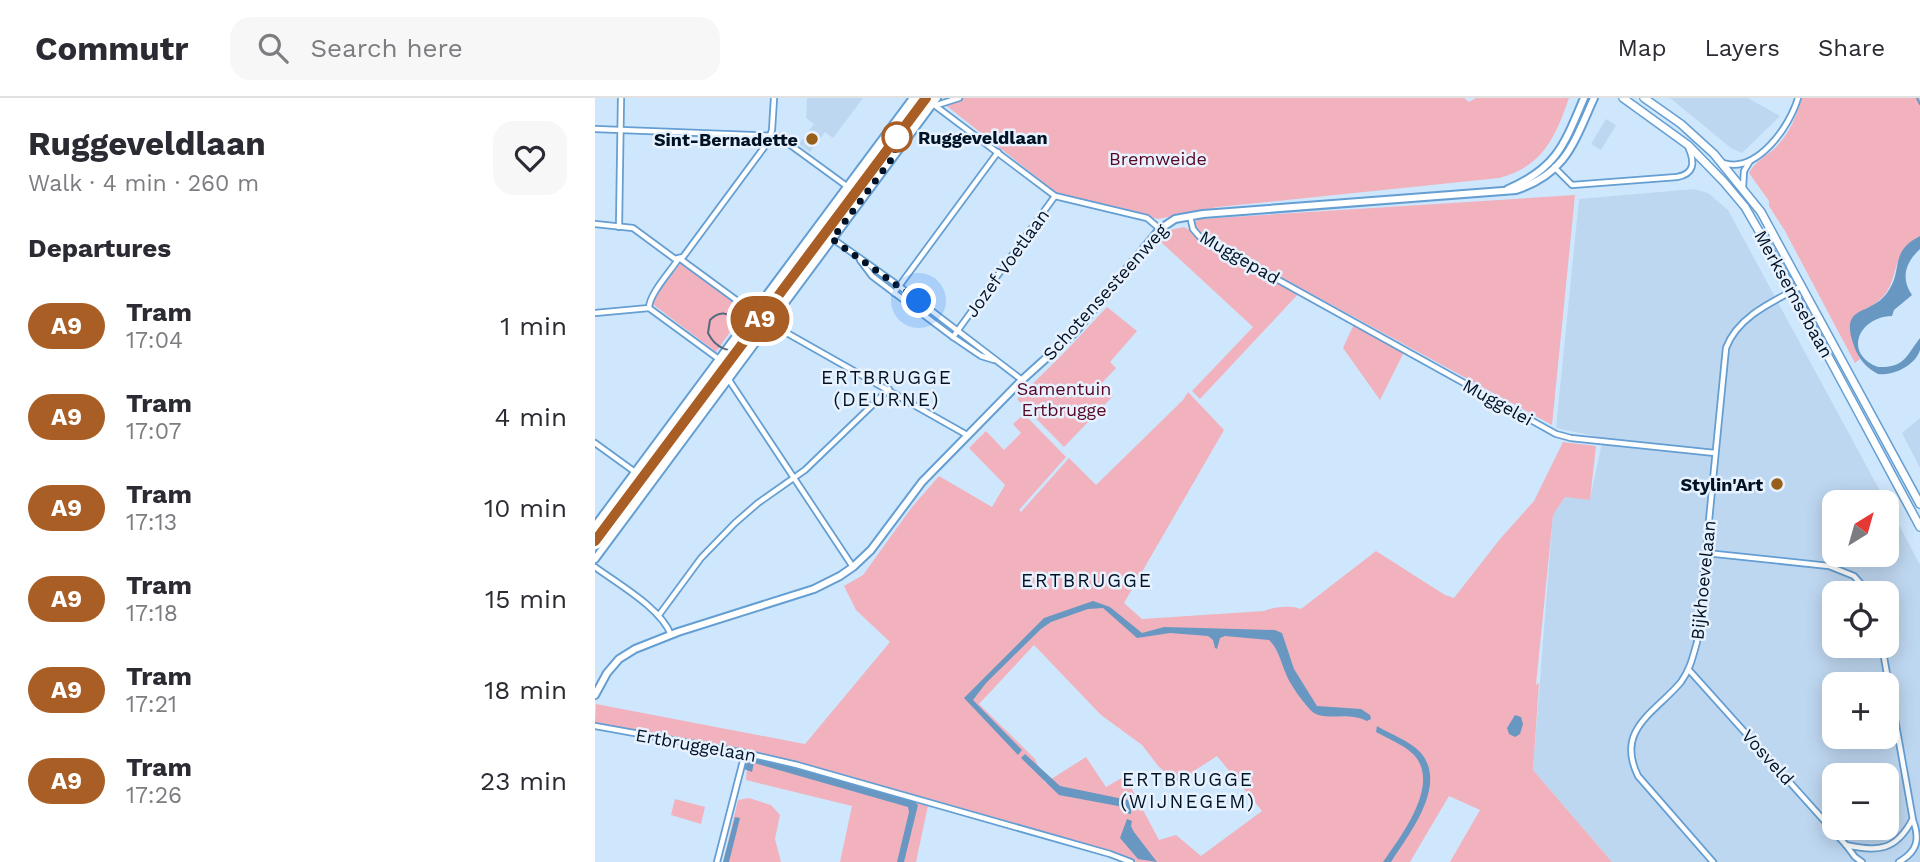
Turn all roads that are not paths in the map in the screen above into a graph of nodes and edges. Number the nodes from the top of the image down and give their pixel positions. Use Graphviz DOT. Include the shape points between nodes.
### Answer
graph roads {
  1 [pos="621,98"];
  2 [pos="774,98"];
  3 [pos="913,98"];
  4 [pos="925,98"];
  5 [pos="959,98"];
  6 [pos="1584,98"];
  7 [pos="1594,98"];
  8 [pos="1623,98"];
  9 [pos="1644,98"];
  10 [pos="1798,98"];
  11 [pos="936,103"];
  12 [pos="595,129"];
  13 [pos="620,130"];
  14 [pos="771,136"];
  15 [pos="1688,145"];
  16 [pos="998,152"];
  17 [pos="1750,161"];
  18 [pos="1550,163"];
  19 [pos="1723,163"];
  20 [pos="1556,169"];
  21 [pos="847,186"];
  22 [pos="1743,187"];
  23 [pos="1503,191"];
  24 [pos="1055,196"];
  25 [pos="863,198"];
  26 [pos="1191,216"];
  27 [pos="595,224"];
  28 [pos="619,226"];
  29 [pos="1160,229"];
  30 [pos="832,239"];
  31 [pos="857,257"];
  32 [pos="677,258"];
  33 [pos="1802,285"];
  34 [pos="899,286"];
  35 [pos="1301,291"];
  36 [pos="1793,291"];
  37 [pos="894,293"];
  38 [pos="649,308"];
  39 [pos="752,311"];
  40 [pos="595,313"];
  41 [pos="771,324"];
  42 [pos="958,330"];
  43 [pos="953,337"];
  44 [pos="720,360"];
  45 [pos="999,361"];
  46 [pos="729,379"];
  47 [pos="1022,380"];
  48 [pos="889,389"];
  49 [pos="967,435"];
  50 [pos="595,443"];
  51 [pos="1716,453"];
  52 [pos="635,472"];
  53 [pos="793,477"];
  54 [pos="1920,504"];
  55 [pos="595,526"];
  56 [pos="1920,527"];
  57 [pos="1706,553"];
  58 [pos="595,559"];
  59 [pos="595,567"];
  60 [pos="853,567"];
  61 [pos="1858,581"];
  62 [pos="659,615"];
  63 [pos="671,635"];
  64 [pos="1884,658"];
  65 [pos="1689,670"];
  66 [pos="595,695"];
  67 [pos="595,726"];
  68 [pos="744,753"];
  69 [pos="1913,820"];
  70 [pos="1846,845"];
  71 [pos="717,862"];
  72 [pos="1131,862"];
  73 [pos="1713,862"];
  74 [pos="1862,862"];
  75 [pos="1899,862"];
  1 -- 13 [label="street"];
  2 -- 14 [label="street"];
  3 -- 21 [label="street"];
  4 -- 11 [label="street"];
  5 -- 11 [label="street"];
  6 -- 18 [label="street"];
  7 -- 20 [label="street"];
  8 -- 15 [label="main road, Merksemsebaan"];
  9 -- 19 [label="main road, Merksemsebaan"];
  10 -- 17 [label="street" via="1784,129"];
  11 -- 16 [label="street"];
  11 -- 25 [label="street"];
  12 -- 13 [label="street"];
  13 -- 14 [label="street"];
  13 -- 28 [label="street"];
  14 -- 21 [label="street" via="778,136"];
  14 -- 32 [label="street" via="683,257"];
  15 -- 20 [label="street" via="1693,158 1691,170 1683,176 1572,185"];
  15 -- 36 [label="main road, Merksemsebaan" via="1745,207"];
  16 -- 24 [label="street"];
  16 -- 34 [label="street"];
  17 -- 19 [label="street"];
  17 -- 22 [label="street"];
  18 -- 20 [label="street"];
  18 -- 23 [label="street" via="1532,178"];
  19 -- 22 [label="main road, Merksemsebaan"];
  20 -- 23 [label="street" via="1529,186"];
  21 -- 25 [label="street"];
  21 -- 39 [label="street"];
  22 -- 33 [label="main road, Merksemsebaan"];
  23 -- 26 [label="street, Schotensesteenweg"];
  24 -- 29 [label="street" via="1147,218"];
  24 -- 42 [label="street, Jozef Voetlaan"];
  25 -- 30 [label="street"];
  26 -- 29 [label="street, Schotensesteenweg"];
  26 -- 35 [label="street, Muggepad" via="1199,236"];
  27 -- 28 [label="street"];
  28 -- 32 [label="street" via="633,228"];
  29 -- 47 [label="street, Schotensesteenweg" via="1074,333"];
  30 -- 31 [label="street"];
  30 -- 41 [label="street"];
  31 -- 34 [label="street"];
  31 -- 37 [label="street"];
  32 -- 38 [label="street"];
  32 -- 39 [label="street"];
  33 -- 36 [label="street, Bijkhoevelaan"];
  33 -- 54 [label="main road, Merksemsebaan"];
  34 -- 37 [label="street"];
  34 -- 42 [label="street"];
  35 -- 51 [label="street, Muggelei" via="1558,435"];
  36 -- 51 [label="street, Bijkhoevelaan" via="1747,319 1731,336"];
  36 -- 56 [label="main road, Merksemsebaan"];
  37 -- 43 [label="street"];
  38 -- 40 [label="street"];
  38 -- 44 [label="street"];
  39 -- 44 [label="street"];
  41 -- 46 [label="street"];
  41 -- 48 [label="street"];
  42 -- 43 [label="street, Jozef Voetlaan"];
  42 -- 45 [label="street"];
  43 -- 45 [label="street" via="981,356"];
  44 -- 46 [label="street"];
  44 -- 52 [label="street"];
  45 -- 47 [label="street"];
  46 -- 53 [label="street"];
  46 -- 58 [label="street"];
  47 -- 49 [label="street, Schotensesteenweg"];
  48 -- 49 [label="street"];
  48 -- 53 [label="street"];
  49 -- 60 [label="street, Schotensesteenweg"];
  50 -- 52 [label="street"];
  51 -- 57 [label="street, Bijkhoevelaan"];
  52 -- 55 [label="street"];
  53 -- 60 [label="street"];
  53 -- 62 [label="street" via="735,523 701,558"];
  57 -- 61 [label="street" via="1829,566"];
  57 -- 65 [label="street, Bijkhoevelaan" via="1697,642"];
  59 -- 62 [label="street"];
  60 -- 63 [label="street, Schotensesteenweg" via="814,589"];
  62 -- 63 [label="street"];
  63 -- 66 [label="street, Schotensesteenweg" via="619,659"];
  64 -- 69 [label="street"];
  65 -- 70 [label="street, Vosveld"];
  65 -- 73 [label="street, Bijkhoevelaan" via="1639,724 1631,752 1638,776"];
  67 -- 68 [label="street, Ertbruggelaan"];
  68 -- 71 [label="street"];
  68 -- 72 [label="street, Ertbruggelaan"];
  69 -- 70 [label="street" via="1899,839 1879,850"];
  69 -- 75 [label="street" via="1917,843"];
  70 -- 74 [label="street, Vosveld"];
}
